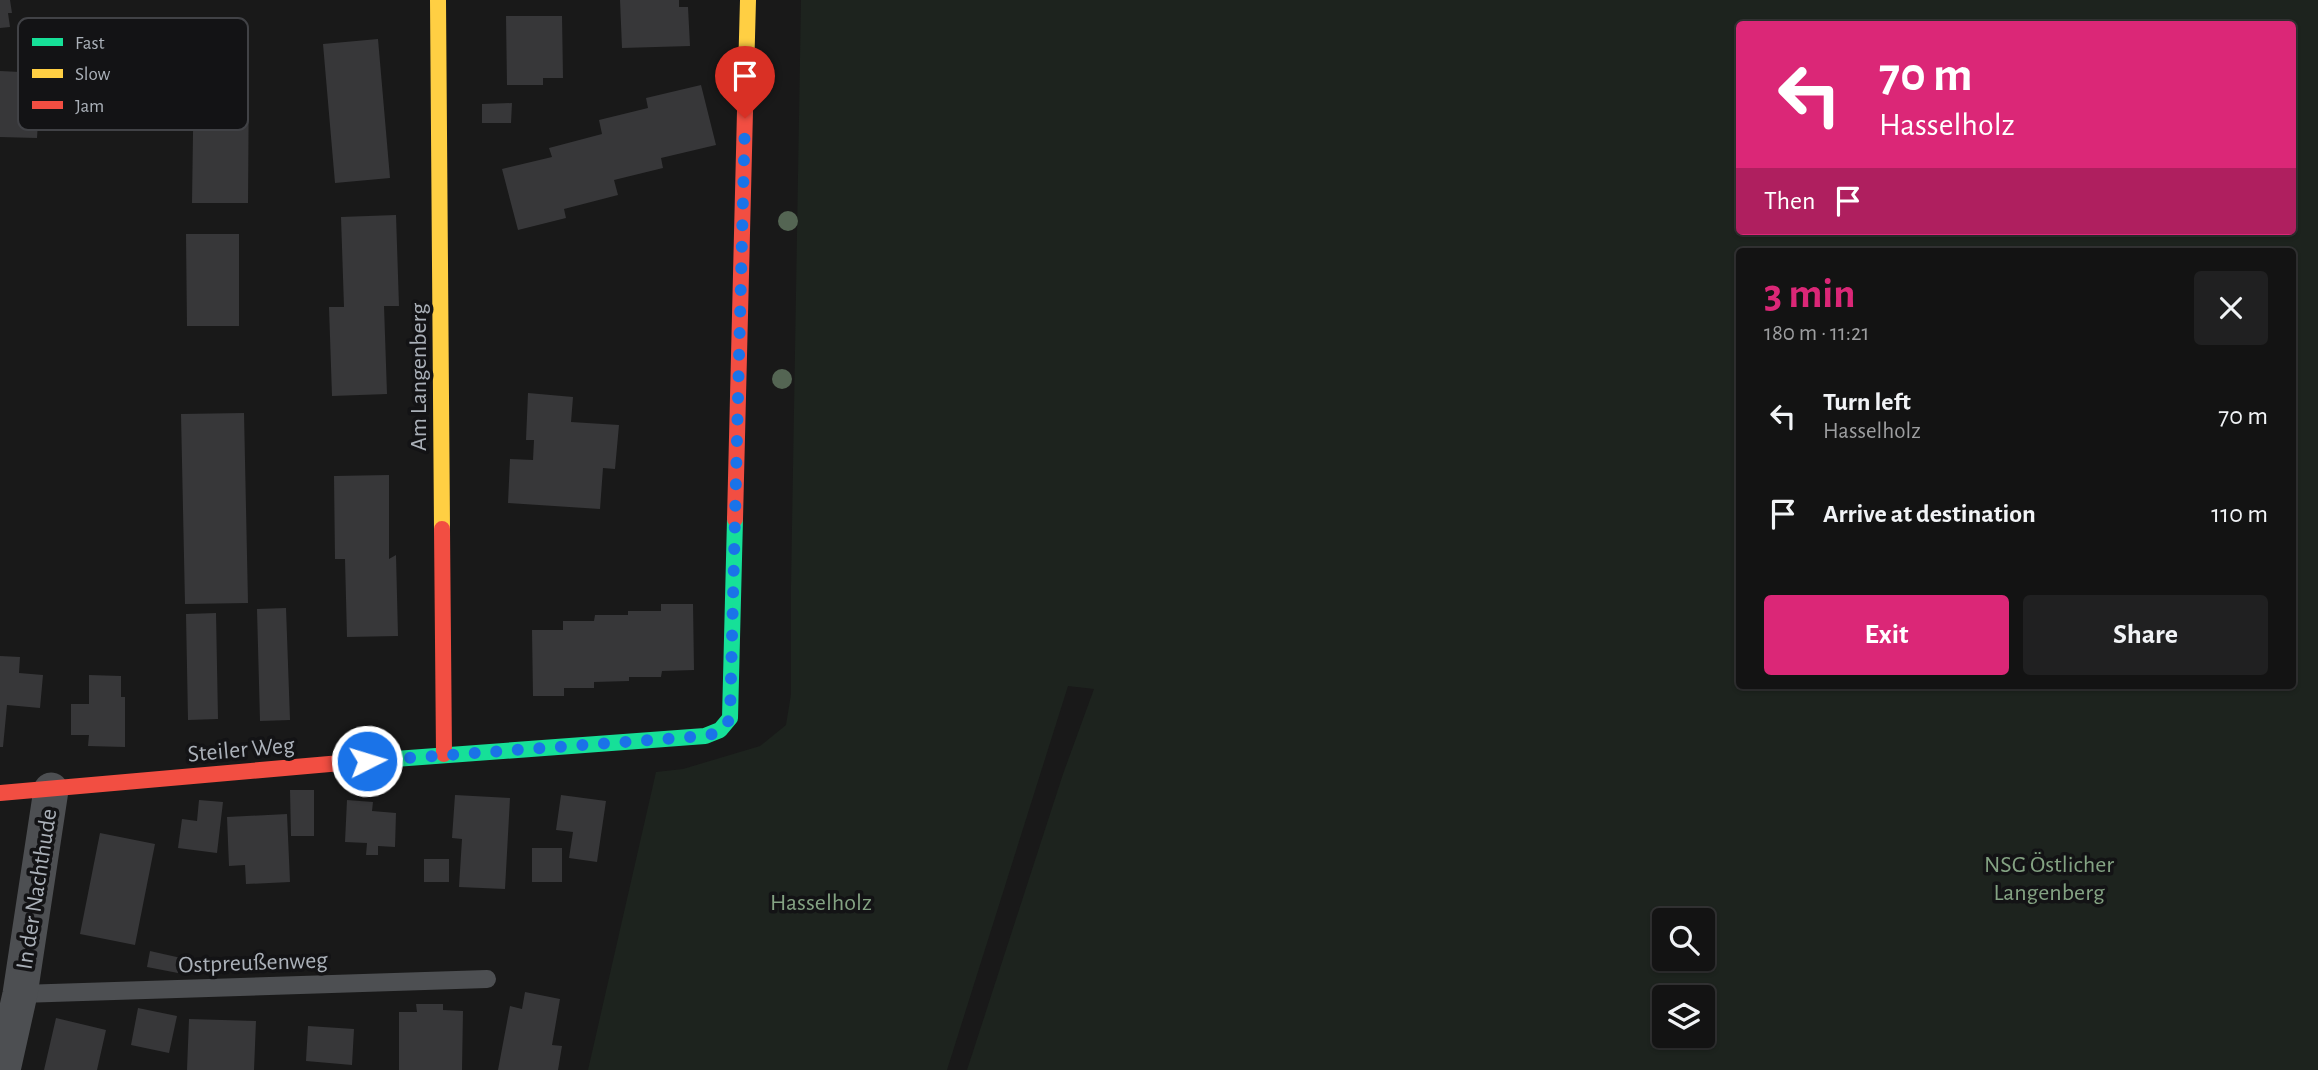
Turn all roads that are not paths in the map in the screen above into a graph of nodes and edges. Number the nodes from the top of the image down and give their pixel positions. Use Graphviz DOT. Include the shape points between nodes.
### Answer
graph roads {
  1 [pos="438,0"];
  2 [pos="748,0"];
  3 [pos="444,754"];
  4 [pos="51,790"];
  5 [pos="0,793"];
  6 [pos="487,979"];
  7 [pos="20,994"];
  8 [pos="3,1070"];
  1 -- 3 [label="street, Am Langenberg"];
  2 -- 3 [label="street, Steiler Weg" via="730,718 717,733 705,736"];
  3 -- 4 [label="street, Steiler Weg"];
  4 -- 5 [label="street, Steiler Weg"];
  4 -- 7 [label="street, In der Nachthude"];
  6 -- 7 [label="lane, Ostpreußenweg"];
  7 -- 8 [label="street, In der Nachthude"];
}
